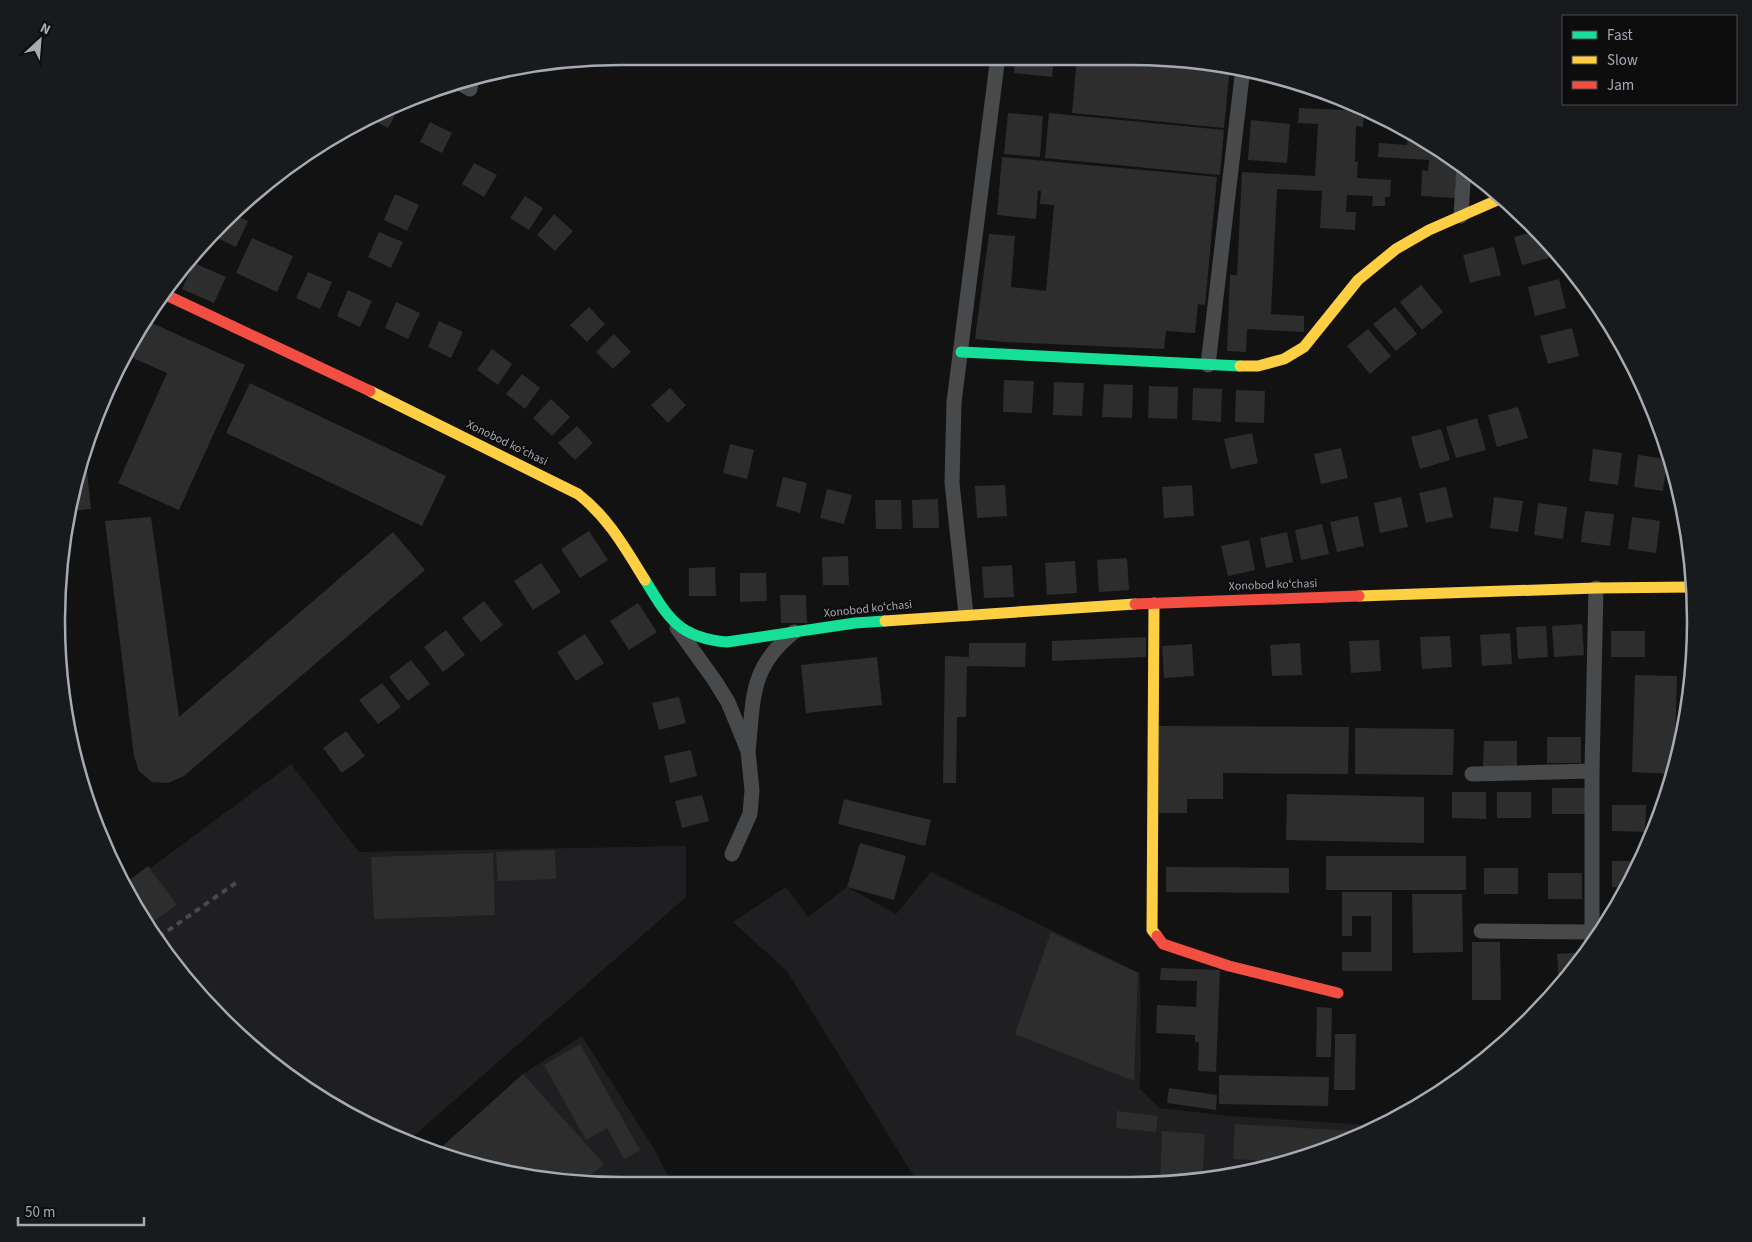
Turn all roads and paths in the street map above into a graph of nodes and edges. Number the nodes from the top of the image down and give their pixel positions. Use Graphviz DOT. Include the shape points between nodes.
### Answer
graph roads {
  1 [pos="997,65"];
  2 [pos="1242,77"];
  3 [pos="1463,176"];
  4 [pos="1495,201"];
  5 [pos="1461,216"];
  6 [pos="170,297"];
  7 [pos="961,352"];
  8 [pos="1208,365"];
  9 [pos="1686,587"];
  10 [pos="1596,588"];
  11 [pos="1154,603"];
  12 [pos="666,612"];
  13 [pos="966,614"];
  14 [pos="794,632"];
  15 [pos="748,751"];
  16 [pos="1592,771"];
  17 [pos="1472,774"];
  18 [pos="732,854"];
  19 [pos="1481,931"];
  20 [pos="1592,931"];
  21 [pos="1587,938"];
  22 [pos="1338,993"];
  1 -- 7 [label="street"];
  2 -- 8 [label="street"];
  3 -- 5 [label="street"];
  4 -- 5 [label="main road"];
  5 -- 8 [label="main road" via="1396,249 1358,280 1304,347 1284,359 1258,366"];
  6 -- 12 [label="main road, Xonobod koʻchasi" via="318,365 578,494 607,520"];
  7 -- 8 [label="main road"];
  7 -- 13 [label="street" via="954,402 952,483"];
  9 -- 10 [label="main road, Xonobod koʻchasi"];
  10 -- 11 [label="main road, Xonobod koʻchasi"];
  10 -- 16 [label="street"];
  11 -- 13 [label="main road, Xonobod koʻchasi"];
  11 -- 22 [label="main road" via="1152,930 1163,944 1229,966"];
  12 -- 14 [label="main road, Xonobod koʻchasi" via="688,633 707,641 727,642"];
  12 -- 15 [label="street" via="728,702"];
  13 -- 14 [label="main road, Xonobod koʻchasi" via="855,623"];
  14 -- 15 [label="street" via="781,642 761,669 756,684"];
  15 -- 18 [label="street" via="752,790 750,814"];
  16 -- 17 [label="street"];
  16 -- 20 [label="street"];
  19 -- 21 [label="street"];
}
